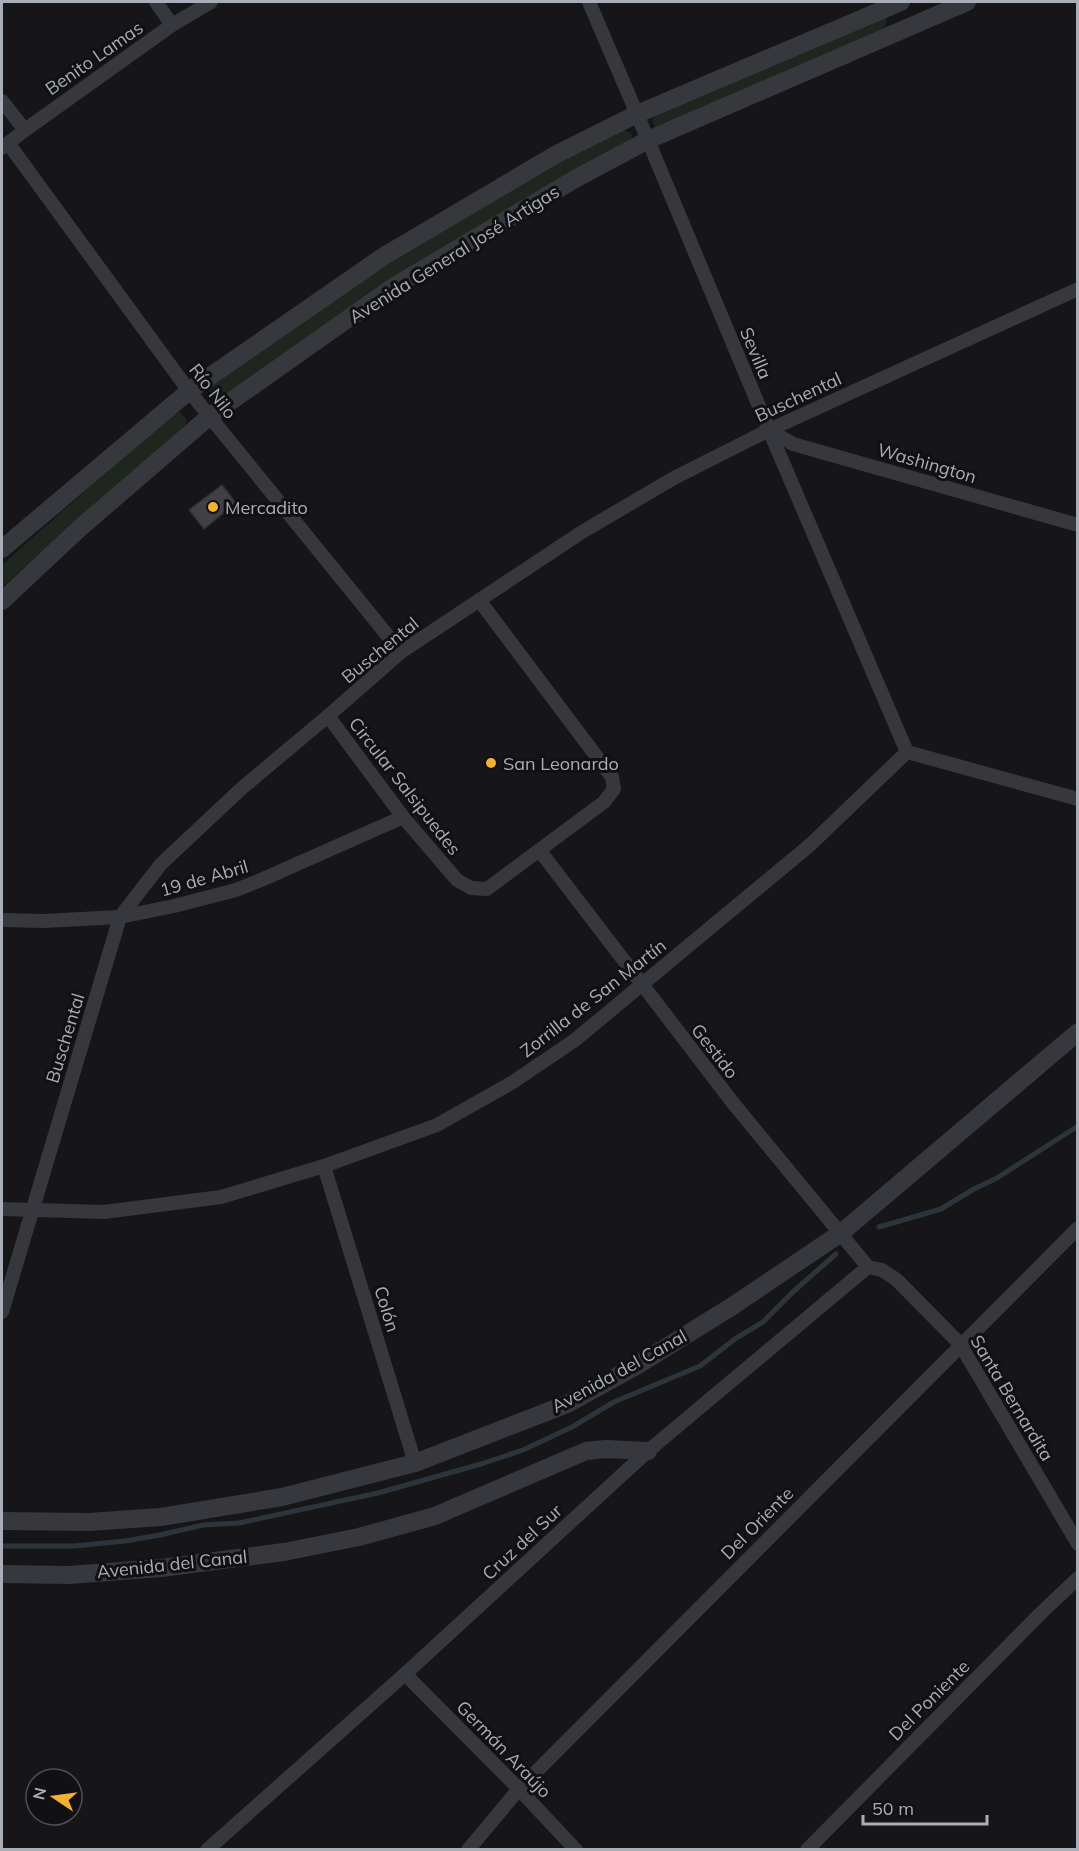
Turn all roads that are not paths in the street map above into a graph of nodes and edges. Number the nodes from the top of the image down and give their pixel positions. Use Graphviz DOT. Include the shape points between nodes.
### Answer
graph roads {
  1 [pos="156,2"];
  2 [pos="211,2"];
  3 [pos="589,2"];
  4 [pos="902,2"];
  5 [pos="967,2"];
  6 [pos="937,8"];
  7 [pos="172,25"];
  8 [pos="2,100"];
  9 [pos="638,114"];
  10 [pos="25,130"];
  11 [pos="648,140"];
  12 [pos="5,146"];
  13 [pos="1077,289"];
  14 [pos="189,391"];
  15 [pos="210,416"];
  16 [pos="769,430"];
  17 [pos="1077,525"];
  18 [pos="2,549"];
  19 [pos="479,600"];
  20 [pos="2,601"];
  21 [pos="401,652"];
  22 [pos="328,716"];
  23 [pos="907,752"];
  24 [pos="1077,800"];
  25 [pos="403,817"];
  26 [pos="540,851"];
  27 [pos="120,917"];
  28 [pos="2,920"];
  29 [pos="641,985"];
  30 [pos="1077,1032"];
  31 [pos="324,1166"];
  32 [pos="2,1209"];
  33 [pos="32,1211"];
  34 [pos="1077,1228"];
  35 [pos="841,1233"];
  36 [pos="868,1267"];
  37 [pos="2,1312"];
  38 [pos="960,1344"];
  39 [pos="648,1451"];
  40 [pos="415,1462"];
  41 [pos="2,1521"];
  42 [pos="1077,1544"];
  43 [pos="2,1574"];
  44 [pos="1077,1578"];
  45 [pos="405,1674"];
  46 [pos="519,1789"];
  47 [pos="207,1850"];
  48 [pos="468,1850"];
  49 [pos="576,1850"];
  50 [pos="807,1850"];
  1 -- 7 [label="street"];
  2 -- 7 [label="street, Benito Lamas"];
  3 -- 9 [label="street, Sevilla"];
  4 -- 9 [label="street, Avenida General José Artigas"];
  5 -- 6 [label="street, Avenida General José Artigas"];
  6 -- 11 [label="street, Avenida General José Artigas"];
  7 -- 10 [label="street, Benito Lamas"];
  8 -- 10 [label="street"];
  9 -- 11 [label="street, Sevilla"];
  9 -- 14 [label="street, Avenida General José Artigas" via="555,155 384,256"];
  10 -- 12 [label="street, Benito Lamas"];
  11 -- 15 [label="street, Avenida General José Artigas" via="393,287"];
  11 -- 16 [label="street, Sevilla"];
  12 -- 14 [label="street, Río Nilo"];
  13 -- 16 [label="street, Buschental"];
  14 -- 15 [label="street, Río Nilo"];
  14 -- 18 [label="street, Avenida General José Artigas"];
  15 -- 20 [label="street, Avenida General José Artigas"];
  15 -- 21 [label="street, Río Nilo"];
  16 -- 17 [label="street, Washington" via="793,444"];
  16 -- 19 [label="street, Buschental" via="674,478 582,532"];
  16 -- 23 [label="street, Sevilla"];
  19 -- 21 [label="street, Buschental"];
  19 -- 26 [label="street, Circular Salsipuedes" via="612,777 614,789 604,802"];
  21 -- 22 [label="street, Buschental"];
  22 -- 25 [label="street, Circular Salsipuedes"];
  22 -- 27 [label="street, Buschental" via="242,788 161,864"];
  23 -- 24 [label="street"];
  23 -- 29 [label="street, Zorrilla de San Martín" via="810,845"];
  25 -- 26 [label="street, Circular Salsipuedes" via="457,880 471,888 487,889"];
  25 -- 27 [label="street, 19 de Abril" via="236,890"];
  26 -- 29 [label="street, Gestido"];
  27 -- 28 [label="street, 19 de Abril"];
  27 -- 33 [label="street, Buschental"];
  29 -- 31 [label="street, Zorrilla de San Martín" via="575,1040 513,1082 437,1125"];
  29 -- 35 [label="street, Gestido"];
  30 -- 35 [label="street, Avenida del Canal"];
  31 -- 33 [label="street, Zorrilla de San Martín" via="221,1197 104,1212"];
  31 -- 40 [label="street, Colón"];
  32 -- 33 [label="street, Zorrilla de San Martín"];
  33 -- 37 [label="street, Buschental"];
  34 -- 38 [label="street, Del Oriente"];
  35 -- 36 [label="street, Gestido"];
  35 -- 40 [label="street, Avenida del Canal" via="731,1307 567,1404"];
  36 -- 38 [label="street, Santa Bernardita" via="897,1280"];
  36 -- 39 [label="street, Cruz del Sur"];
  38 -- 42 [label="street, Santa Bernardita"];
  38 -- 46 [label="street, Del Oriente"];
  39 -- 43 [label="street, Avenida del Canal" via="586,1451 435,1516 284,1552 161,1568 69,1575"];
  39 -- 45 [label="street, Cruz del Sur"];
  40 -- 41 [label="street, Avenida del Canal" via="282,1497 161,1517 89,1522"];
  44 -- 50 [label="street, Del Poniente"];
  45 -- 46 [label="street, Germán Araújo"];
  45 -- 47 [label="street, Cruz del Sur"];
  46 -- 48 [label="street, Del Oriente"];
  46 -- 49 [label="street, Germán Araújo"];
}
